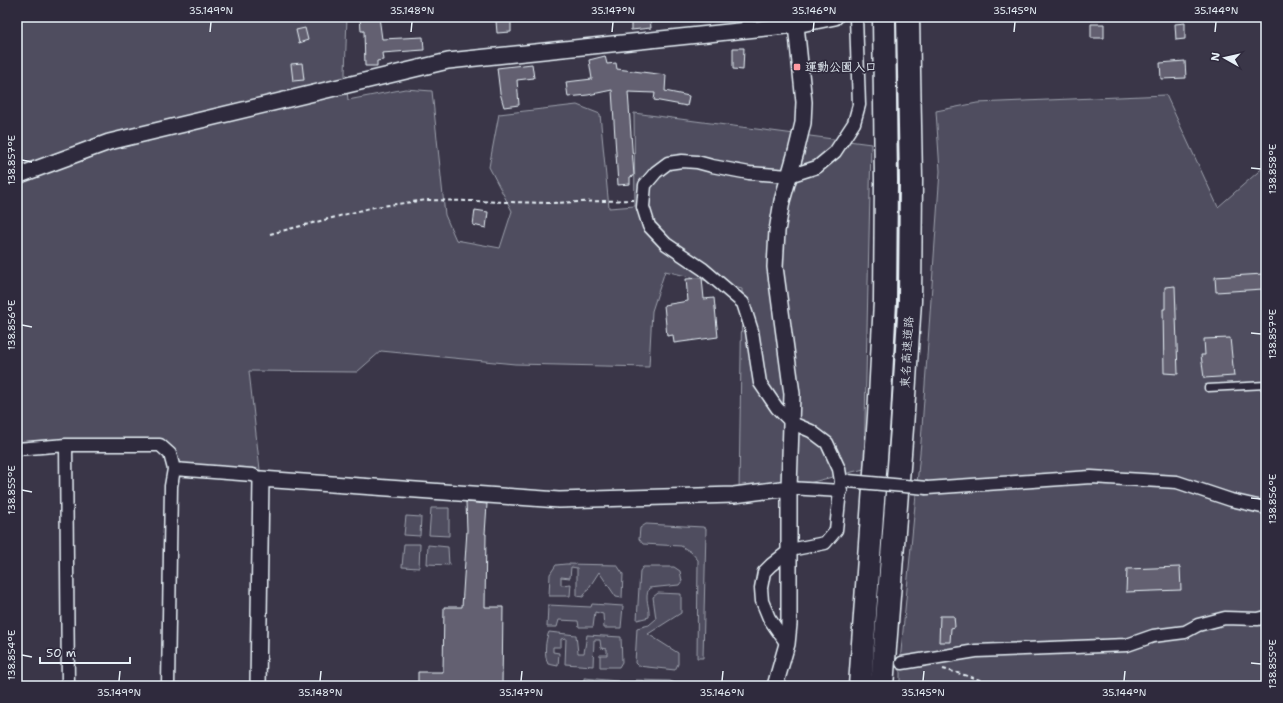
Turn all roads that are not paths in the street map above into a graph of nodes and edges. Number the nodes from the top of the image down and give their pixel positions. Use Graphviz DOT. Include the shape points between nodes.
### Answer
graph roads {
  1 [pos="835,17"];
  2 [pos="856,17"];
  3 [pos="884,17"];
  4 [pos="908,17"];
  5 [pos="748,23"];
  6 [pos="796,25"];
  7 [pos="17,176"];
  8 [pos="789,176"];
  9 [pos="1266,386"];
  10 [pos="1208,388"];
  11 [pos="792,423"];
  12 [pos="66,445"];
  13 [pos="17,449"];
  14 [pos="174,469"];
  15 [pos="261,479"];
  16 [pos="844,484"];
  17 [pos="789,488"];
  18 [pos="1266,508"];
  19 [pos="790,550"];
  20 [pos="1266,618"];
  21 [pos="787,644"];
  22 [pos="902,663"];
  23 [pos="68,686"];
  24 [pos="168,686"];
  25 [pos="258,686"];
  26 [pos="775,686"];
  27 [pos="860,686"];
  28 [pos="882,686"];
  1 -- 6 [label="street"];
  2 -- 8 [label="street" via="859,105 854,123 835,152 817,167"];
  3 -- 27 [label="highway, 東名高速道路" via="885,301"];
  4 -- 28 [label="highway, 東名高速道路" via="910,301"];
  5 -- 6 [label="street"];
  5 -- 7 [label="street" via="448,61 109,142"];
  6 -- 8 [label="street" via="804,102 803,123"];
  8 -- 11 [label="street" via="777,231 775,267 792,394"];
  8 -- 11 [label="street" via="749,173 697,162 668,163 656,172 646,185 643,207 649,226 666,244 703,269 743,303 752,331 760,383 777,408"];
  9 -- 10 [label="lane"];
  11 -- 16 [label="street" via="811,431 826,443"];
  11 -- 17 [label="street"];
  12 -- 13 [label="street"];
  12 -- 14 [label="street" via="160,445 170,454"];
  12 -- 23 [label="street"];
  14 -- 15 [label="street" via="253,475"];
  14 -- 24 [label="street" via="171,486"];
  15 -- 17 [label="street" via="559,500 734,494"];
  15 -- 25 [label="street"];
  16 -- 17 [label="street"];
  16 -- 18 [label="street, bridge" via="927,488 1091,477 1177,482 1231,500"];
  16 -- 19 [label="street" via="836,530 825,543"];
  17 -- 19 [label="street"];
  19 -- 21 [label="street"];
  19 -- 21 [label="street" via="764,572 761,588 762,601 769,618"];
  20 -- 22 [label="street" via="1225,618 1198,625 1185,632 1153,636 1127,645 976,651"];
  21 -- 26 [label="street"];
}
